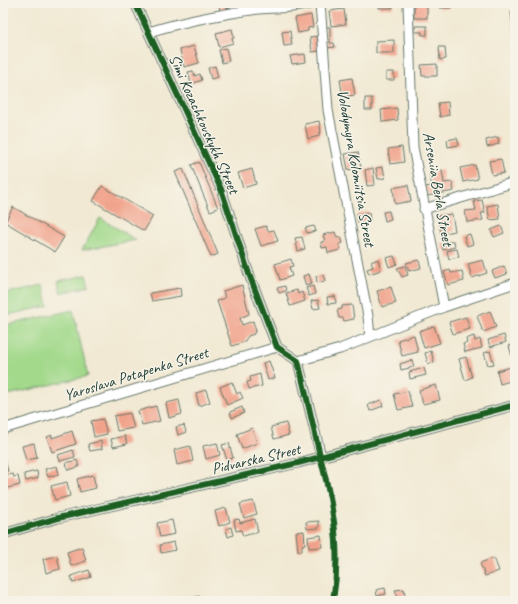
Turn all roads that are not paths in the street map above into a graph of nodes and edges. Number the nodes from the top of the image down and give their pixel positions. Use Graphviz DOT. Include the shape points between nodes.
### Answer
graph roads {
  1 [pos="135,3"];
  2 [pos="314,3"];
  3 [pos="320,3"];
  4 [pos="408,3"];
  5 [pos="149,32"];
  6 [pos="515,182"];
  7 [pos="424,209"];
  8 [pos="515,283"];
  9 [pos="444,308"];
  10 [pos="370,337"];
  11 [pos="277,347"];
  12 [pos="298,361"];
  13 [pos="515,405"];
  14 [pos="3,429"];
  15 [pos="321,457"];
  16 [pos="3,534"];
  1 -- 5 [label="street, Simi Kozachkovskykh Street"];
  2 -- 5 [label="street" via="294,8 256,10"];
  3 -- 10 [label="street, Volodymyra Kolomiitsia Street" via="328,110"];
  4 -- 7 [label="street, Arseniia Berla Street" via="413,147"];
  5 -- 11 [label="street, Simi Kozachkovskykh Street" via="162,66 221,189 249,274"];
  6 -- 7 [label="street"];
  7 -- 9 [label="street, Arseniia Berla Street"];
  8 -- 9 [label="street"];
  9 -- 10 [label="street"];
  10 -- 12 [label="street"];
  11 -- 12 [label="street"];
  11 -- 14 [label="street, Yaroslava Potapenka Street"];
  12 -- 15 [label="street"];
  13 -- 15 [label="street, Pidvarska Street"];
  15 -- 16 [label="street, Pidvarska Street" via="58,518"];
}
